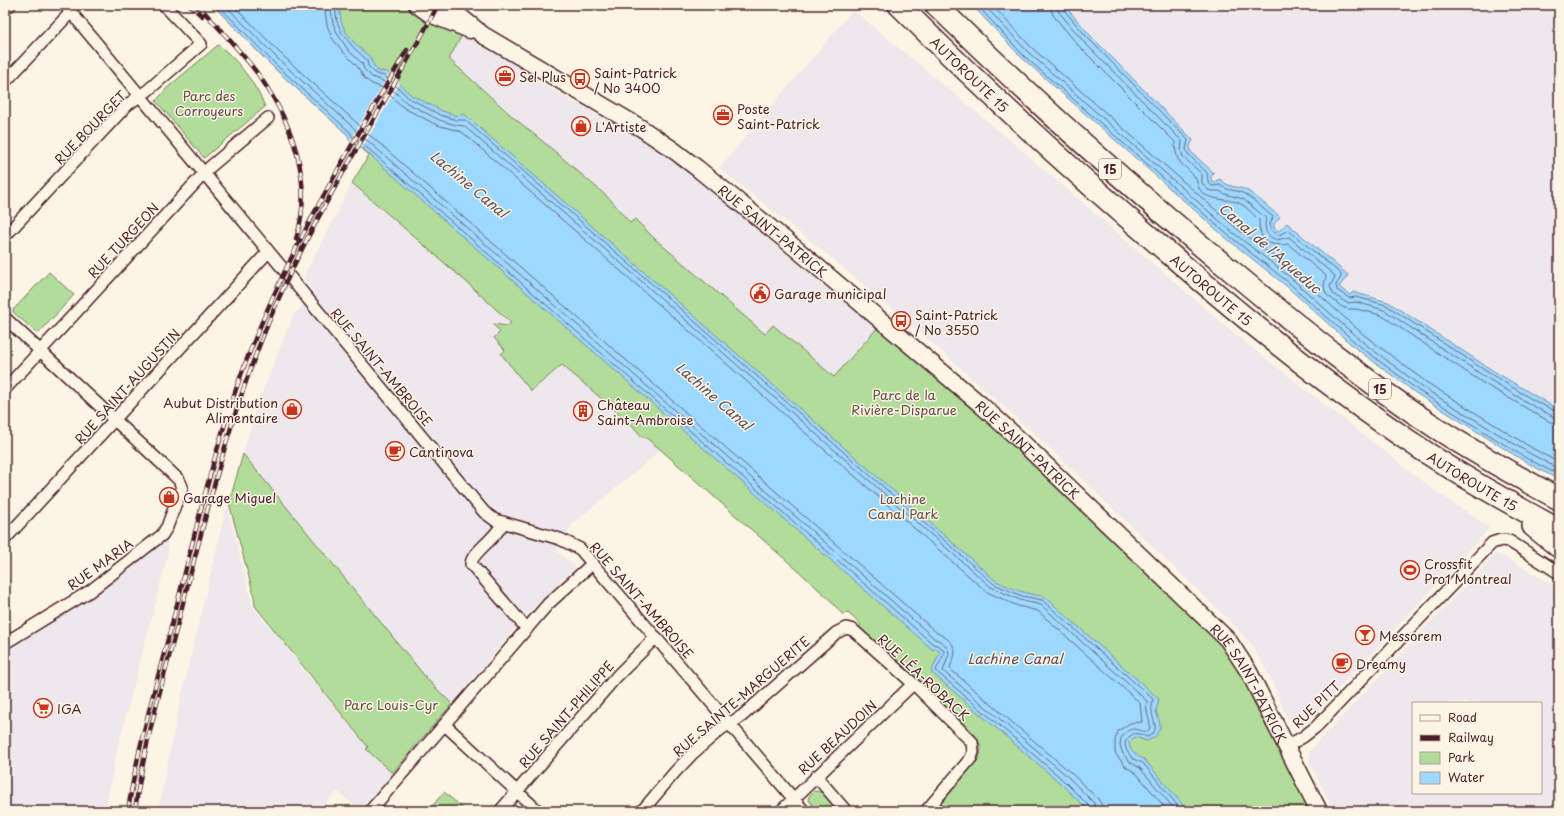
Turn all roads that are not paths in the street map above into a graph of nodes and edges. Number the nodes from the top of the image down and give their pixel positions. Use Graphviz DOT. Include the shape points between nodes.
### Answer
graph roads {
  1 [pos="10,5"];
  2 [pos="164,5"];
  3 [pos="417,5"];
  4 [pos="444,5"];
  5 [pos="893,5"];
  6 [pos="898,5"];
  7 [pos="936,5"];
  8 [pos="946,5"];
  9 [pos="5,8"];
  10 [pos="68,9"];
  11 [pos="915,22"];
  12 [pos="483,35"];
  13 [pos="972,41"];
  14 [pos="5,82"];
  15 [pos="140,96"];
  16 [pos="268,118"];
  17 [pos="204,174"];
  18 [pos="5,236"];
  19 [pos="268,252"];
  20 [pos="5,318"];
  21 [pos="40,351"];
  22 [pos="5,389"];
  23 [pos="116,420"];
  24 [pos="1496,496"];
  25 [pos="1559,499"];
  26 [pos="503,522"];
  27 [pos="1559,530"];
  28 [pos="5,539"];
  29 [pos="1559,547"];
  30 [pos="593,563"];
  31 [pos="1559,572"];
  32 [pos="848,628"];
  33 [pos="527,629"];
  34 [pos="656,637"];
  35 [pos="5,643"];
  36 [pos="913,684"];
  37 [pos="730,724"];
  38 [pos="445,725"];
  39 [pos="1286,746"];
  40 [pos="816,776"];
  41 [pos="517,791"];
  42 [pos="793,798"];
  43 [pos="370,811"];
  44 [pos="500,811"];
  45 [pos="538,811"];
  46 [pos="642,811"];
  47 [pos="781,811"];
  48 [pos="804,811"];
  49 [pos="846,811"];
  50 [pos="926,811"];
  51 [pos="1319,811"];
  1 -- 9 [label="street"];
  2 -- 15 [label="street, RUE BOURGET" via="202,44"];
  3 -- 12 [label="main road, RUE SAINT-PATRICK" via="440,18"];
  4 -- 12 [label="main road, RUE SAINT-PATRICK"];
  5 -- 11 [label="highway"];
  6 -- 11 [label="highway, AUTOROUTE 15 / 15"];
  7 -- 13 [label="highway, AUTOROUTE 15 / 15"];
  8 -- 13 [label="highway"];
  10 -- 14 [label="street"];
  10 -- 15 [label="street, RUE SAINT-AMBROISE"];
  11 -- 24 [label="highway, AUTOROUTE 15 / 15" via="1023,125 1210,289 1367,412"];
  12 -- 39 [label="main road, RUE SAINT-PATRICK" via="672,149 794,247 980,404 1228,640 1249,672"];
  13 -- 25 [label="highway, AUTOROUTE 15 / 15" via="1149,203 1327,349 1438,429"];
  15 -- 17 [label="street, RUE SAINT-AMBROISE"];
  15 -- 18 [label="street, RUE BOURGET" via="127,105"];
  16 -- 17 [label="street, RUE TURGEON"];
  17 -- 19 [label="street, RUE SAINT-AMBROISE"];
  17 -- 21 [label="street, RUE TURGEON"];
  19 -- 23 [label="street, RUE SAINT-AUGUSTIN"];
  19 -- 26 [label="street, RUE SAINT-AMBROISE" via="481,508 490,517"];
  20 -- 21 [label="street"];
  21 -- 22 [label="street, RUE TURGEON"];
  21 -- 23 [label="street"];
  23 -- 28 [label="street, RUE SAINT-AUGUSTIN"];
  23 -- 35 [label="street, RUE MARIA" via="181,483 168,525 162,535 90,591"];
  24 -- 27 [label="highway, AUTOROUTE 15 / 15"];
  24 -- 29 [label="highway"];
  26 -- 30 [label="street, RUE SAINT-AMBROISE" via="571,543"];
  26 -- 33 [label="street" via="498,532 473,558 471,564"];
  30 -- 33 [label="street" via="554,598"];
  30 -- 34 [label="street, RUE SAINT-AMBROISE"];
  31 -- 39 [label="street, RUE PITT" via="1509,541 1492,542 1321,723"];
  32 -- 36 [label="street, RUE LÉA-ROBACK"];
  32 -- 37 [label="street, RUE SAINTE-MARGUERITE" via="836,633"];
  33 -- 38 [label="street"];
  34 -- 37 [label="street, RUE SAINT-AMBROISE"];
  34 -- 41 [label="street, RUE SAINT-PHILIPPE" via="617,676"];
  36 -- 40 [label="street, RUE BEAUDOIN"];
  36 -- 50 [label="street, RUE LÉA-ROBACK" via="973,744 969,760"];
  37 -- 42 [label="street, RUE SAINT-AMBROISE"];
  37 -- 46 [label="street, RUE SAINTE-MARGUERITE" via="690,756"];
  38 -- 41 [label="street"];
  38 -- 43 [label="street"];
  39 -- 51 [label="main road, RUE SAINT-PATRICK"];
  40 -- 42 [label="street, RUE BEAUDOIN"];
  40 -- 49 [label="street"];
  41 -- 44 [label="street, RUE SAINT-PHILIPPE"];
  41 -- 45 [label="street"];
  42 -- 47 [label="street, RUE BEAUDOIN"];
  42 -- 48 [label="street, RUE SAINT-AMBROISE"];
}
